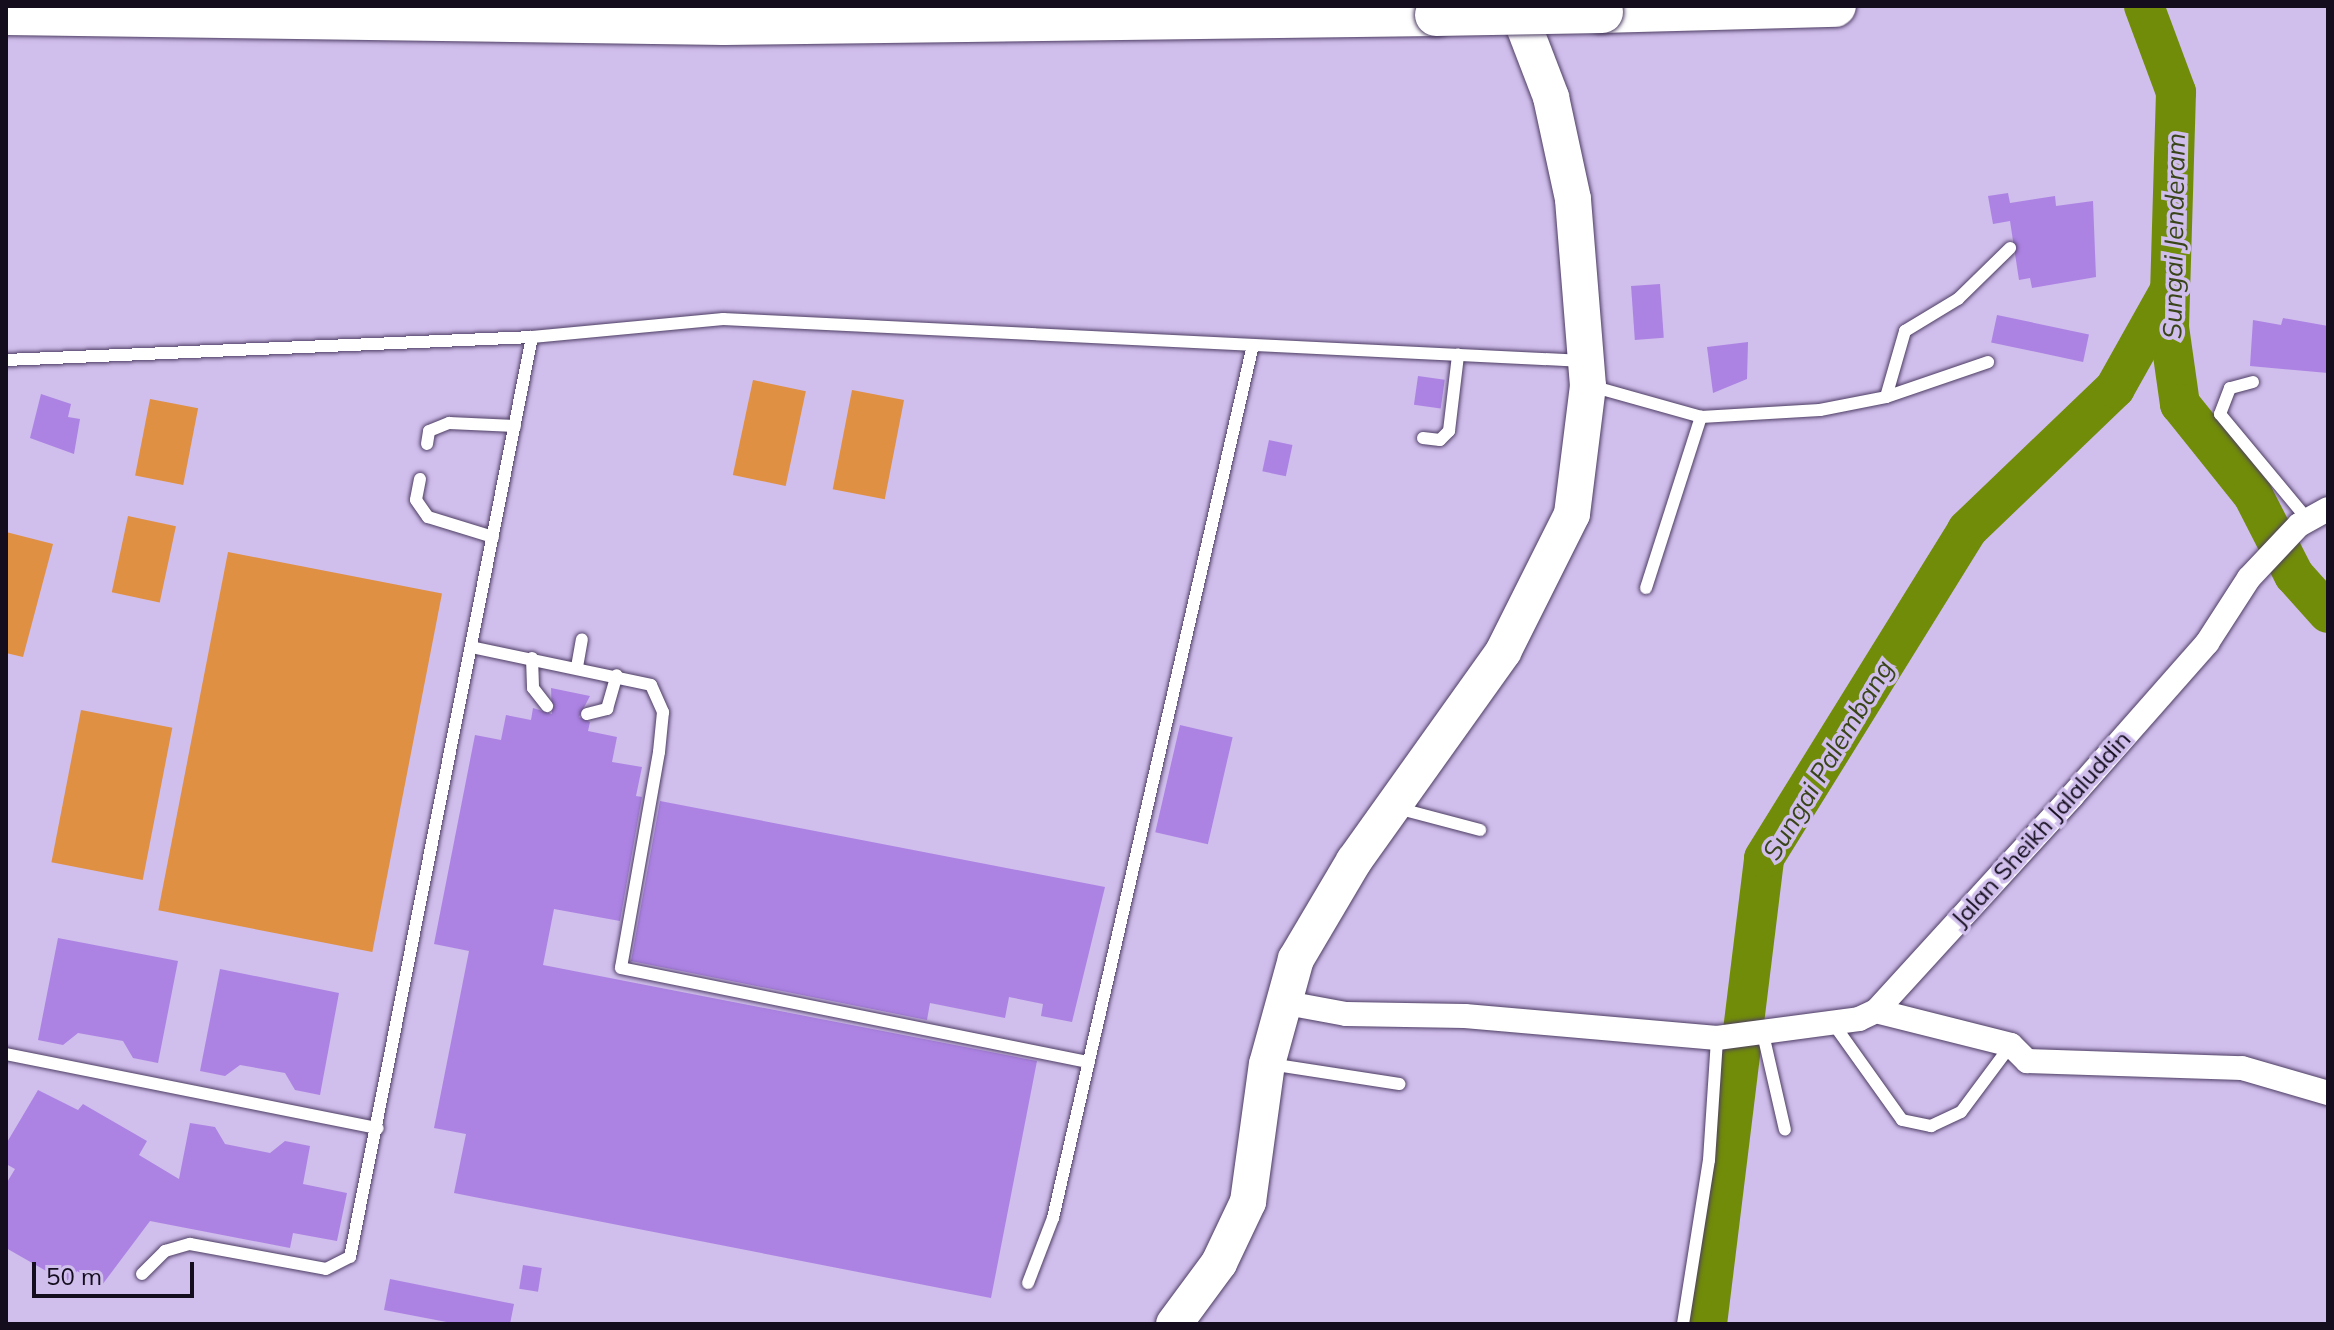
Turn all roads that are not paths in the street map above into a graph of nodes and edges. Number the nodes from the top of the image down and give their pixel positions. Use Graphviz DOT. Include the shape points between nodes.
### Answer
graph roads {
  1 [pos="1516,6"];
  2 [pos="1835,6"];
  3 [pos="6,14"];
  4 [pos="2010,248"];
  5 [pos="532,337"];
  6 [pos="1252,349"];
  7 [pos="1458,355"];
  8 [pos="6,360"];
  9 [pos="1988,362"];
  10 [pos="1588,373"];
  11 [pos="2253,382"];
  12 [pos="1886,397"];
  13 [pos="1701,417"];
  14 [pos="515,426"];
  15 [pos="428,437"];
  16 [pos="1423,438"];
  17 [pos="420,479"];
  18 [pos="2312,518"];
  19 [pos="493,537"];
  20 [pos="1646,588"];
  21 [pos="582,639"];
  22 [pos="471,647"];
  23 [pos="532,658"];
  24 [pos="577,667"];
  25 [pos="617,675"];
  26 [pos="547,706"];
  27 [pos="593,713"];
  28 [pos="1397,808"];
  29 [pos="1480,830"];
  30 [pos="1281,1002"];
  31 [pos="1876,1011"];
  32 [pos="1835,1026"];
  33 [pos="1743,1036"];
  34 [pos="2011,1045"];
  35 [pos="6,1054"];
  36 [pos="1089,1062"];
  37 [pos="1267,1064"];
  38 [pos="1399,1084"];
  39 [pos="2328,1093"];
  40 [pos="378,1128"];
  41 [pos="1785,1130"];
  42 [pos="142,1274"];
  43 [pos="1028,1283"];
  44 [pos="1174,1324"];
  45 [pos="1683,1324"];
  1 -- 10 [label="main road" via="1551,97 1573,199"];
  2 -- 3 [label="highway, bridge" via="724,24"];
  4 -- 12 [label="lane" via="1958,299 1905,331"];
  5 -- 6 [label="lane" via="723,319"];
  5 -- 8 [label="lane"];
  5 -- 14 [label="lane"];
  6 -- 7 [label="lane"];
  6 -- 36 [label="lane"];
  7 -- 10 [label="lane"];
  7 -- 16 [label="lane" via="1449,431 1440,440"];
  9 -- 12 [label="lane"];
  10 -- 13 [label="lane"];
  10 -- 28 [label="main road" via="1578,487 1551,565 1452,732"];
  11 -- 18 [label="lane" via="2230,388 2220,414"];
  12 -- 13 [label="lane" via="1820,410"];
  13 -- 20 [label="lane"];
  14 -- 15 [label="lane" via="449,423"];
  14 -- 19 [label="lane"];
  17 -- 19 [label="lane" via="416,500 449,529"];
  18 -- 31 [label="street, Jalan Sheikh Jalaluddin" via="2249,578 2207,643"];
  19 -- 22 [label="lane"];
  21 -- 24 [label="lane"];
  22 -- 23 [label="lane"];
  22 -- 40 [label="lane"];
  23 -- 24 [label="lane"];
  23 -- 26 [label="lane" via="533,688"];
  24 -- 25 [label="lane"];
  25 -- 27 [label="lane"];
  25 -- 36 [label="lane" via="651,685 663,712 621,968"];
  28 -- 29 [label="lane"];
  28 -- 30 [label="main road" via="1319,916"];
  30 -- 33 [label="street" via="1346,1014 1465,1016"];
  30 -- 37 [label="main road"];
  31 -- 32 [label="street, Jalan Sheikh Jalaluddin"];
  31 -- 34 [label="street"];
  32 -- 33 [label="street, Jalan Sheikh Jalaluddin"];
  32 -- 34 [label="lane" via="1902,1120 1931,1126 1961,1112"];
  33 -- 41 [label="lane"];
  33 -- 45 [label="lane" via="1709,1160"];
  34 -- 39 [label="street" via="2027,1061 2242,1068"];
  35 -- 40 [label="lane"];
  36 -- 43 [label="lane" via="1053,1218"];
  37 -- 38 [label="lane"];
  37 -- 44 [label="main road" via="1248,1202 1219,1263"];
  40 -- 42 [label="lane" via="355,1244 342,1267 190,1244 165,1251"];
}
